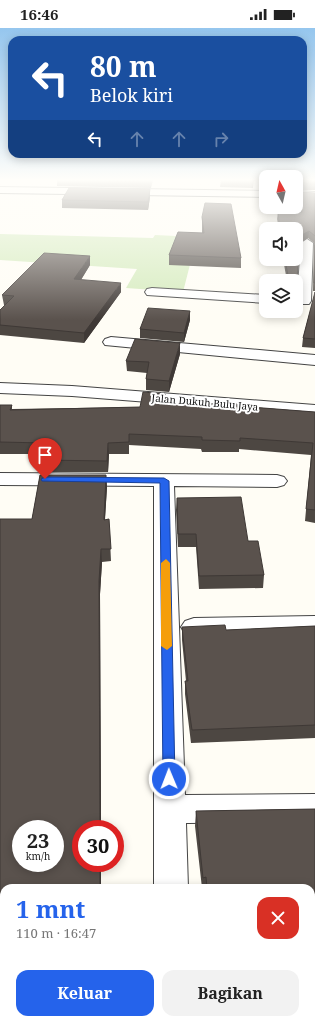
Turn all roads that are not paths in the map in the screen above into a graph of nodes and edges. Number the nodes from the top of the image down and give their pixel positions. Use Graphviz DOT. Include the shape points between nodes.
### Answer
graph roads {
  1 [pos="307,243"];
  2 [pos="152,292"];
  3 [pos="259,299"];
  4 [pos="305,302"];
  5 [pos="111,342"];
  6 [pos="315,360"];
  7 [pos="0,388"];
  8 [pos="315,410"];
  9 [pos="0,479"];
  10 [pos="164,481"];
  11 [pos="277,481"];
  12 [pos="315,625"];
  13 [pos="167,628"];
  14 [pos="315,808"];
  15 [pos="170,809"];
  16 [pos="171,884"];
  1 -- 4 [label="street"];
  2 -- 3 [label="street"];
  5 -- 6 [label="street" via="182,346"];
  7 -- 8 [label="street, Jalan Dukuh Bulu Jaya" via="72,391"];
  9 -- 10 [label="street"];
  10 -- 11 [label="street"];
  10 -- 13 [label="street"];
  12 -- 13 [label="street"];
  13 -- 15 [label="street"];
  14 -- 15 [label="street"];
  15 -- 16 [label="street"];
}
